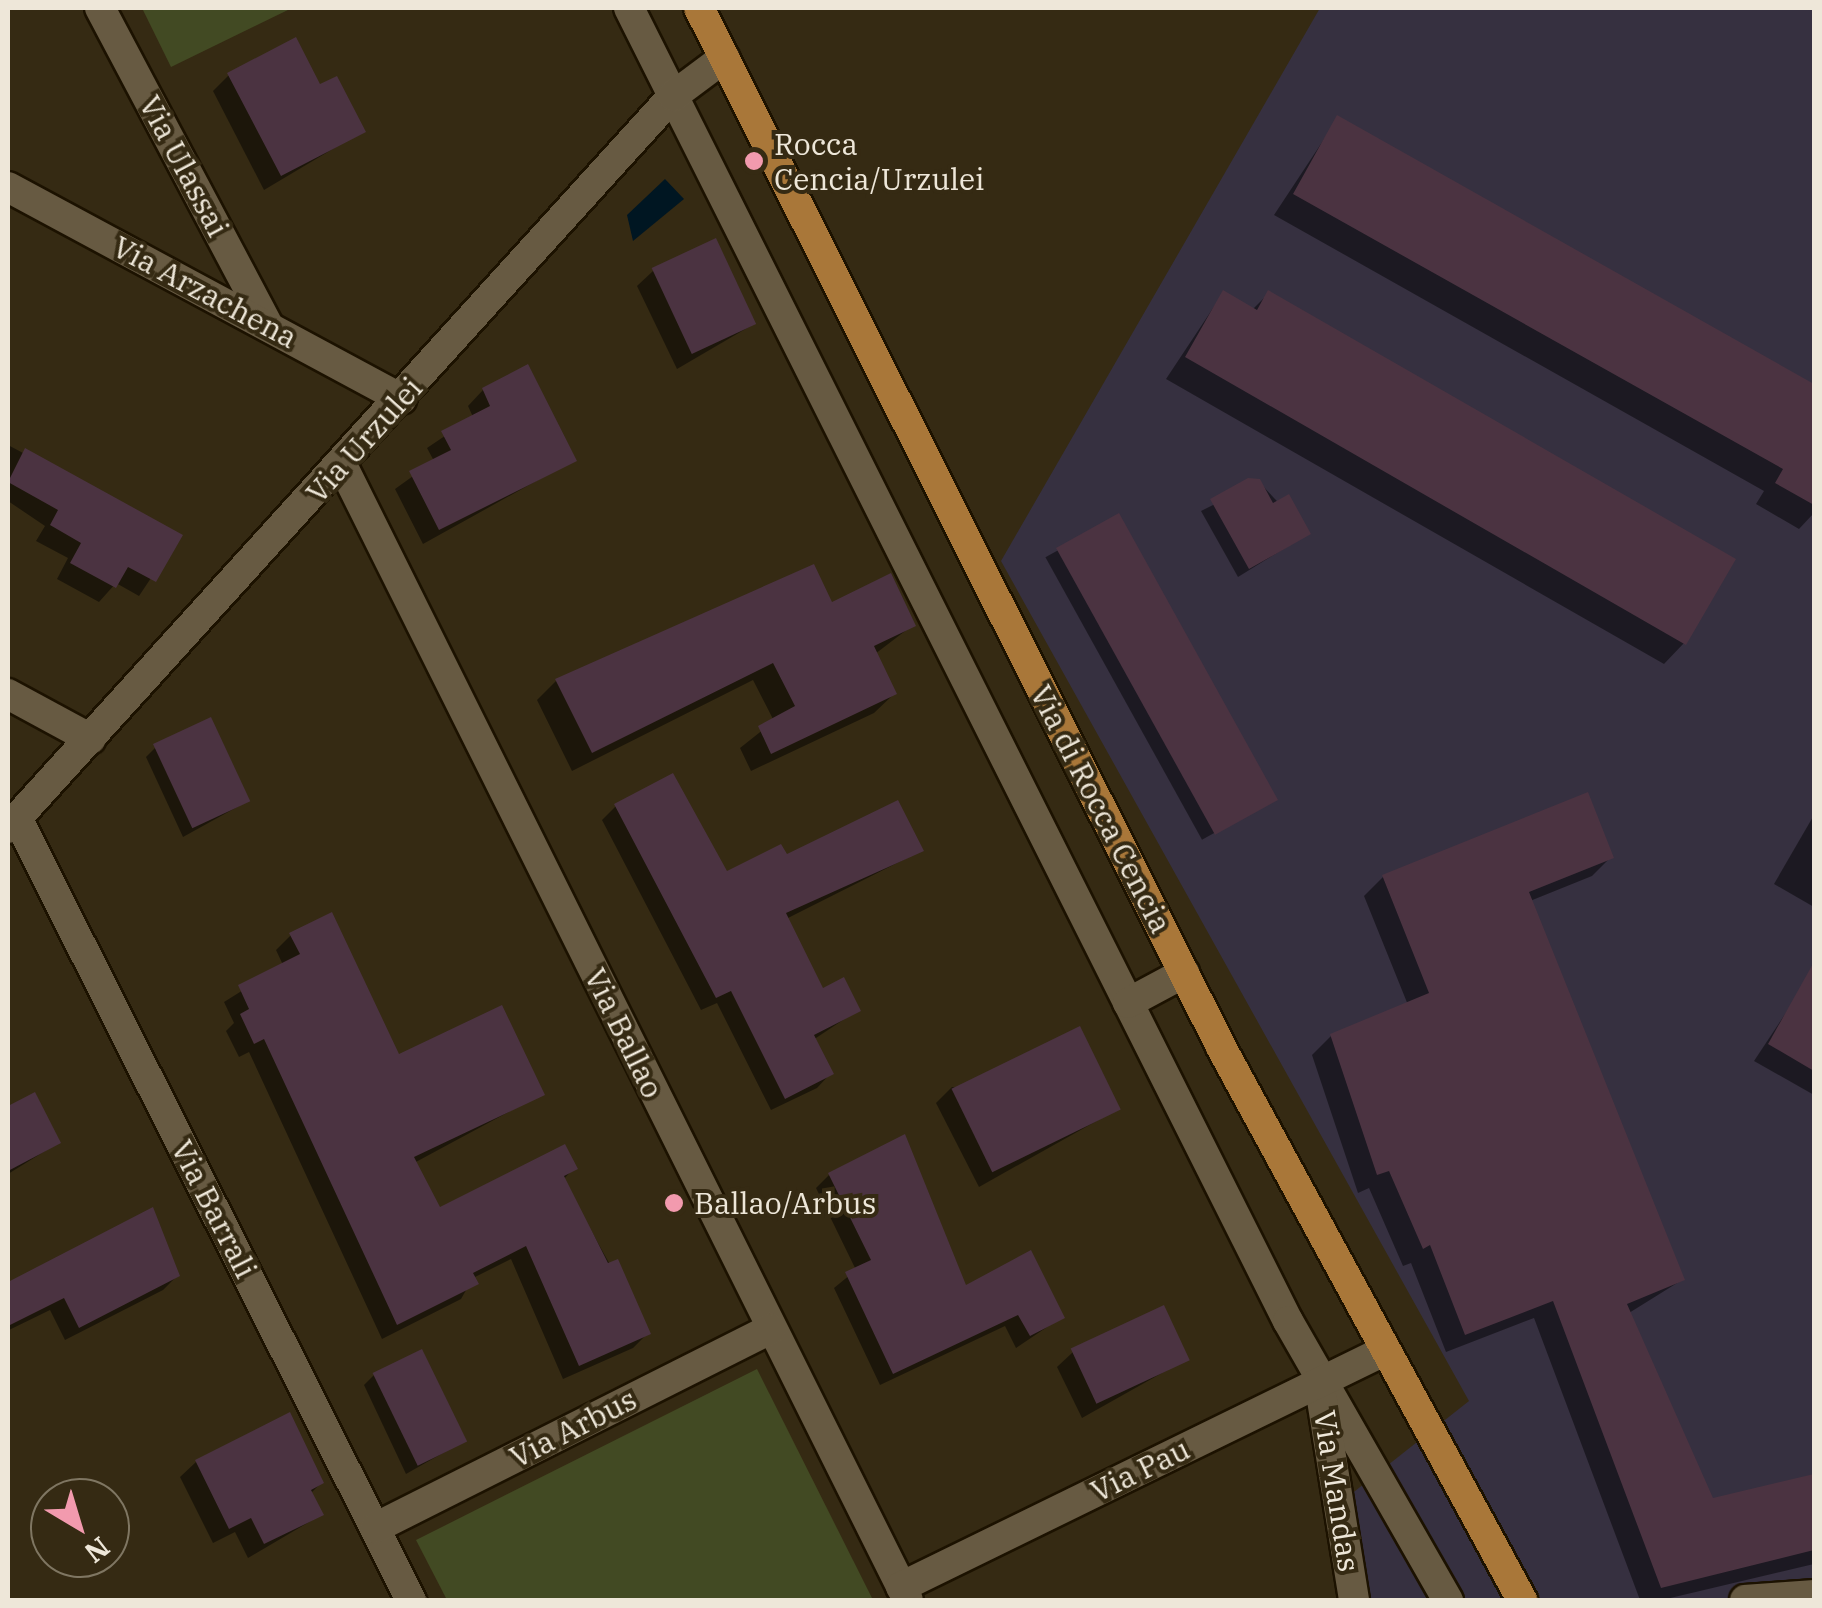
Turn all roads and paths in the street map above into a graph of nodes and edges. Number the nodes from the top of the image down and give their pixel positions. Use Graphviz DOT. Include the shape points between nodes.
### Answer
graph roads {
  1 [pos="100,8"];
  2 [pos="629,8"];
  3 [pos="699,8"];
  4 [pos="724,58"];
  5 [pos="673,96"];
  6 [pos="8,187"];
  7 [pos="268,325"];
  8 [pos="402,399"];
  9 [pos="342,465"];
  10 [pos="8,694"];
  11 [pos="90,738"];
  12 [pos="12,823"];
  13 [pos="1184,974"];
  14 [pos="1128,1002"];
  15 [pos="770,1329"];
  16 [pos="1380,1353"];
  17 [pos="1319,1382"];
  18 [pos="375,1528"];
  19 [pos="904,1594"];
  20 [pos="1814,1594"];
  21 [pos="411,1600"];
  22 [pos="1354,1600"];
  23 [pos="1448,1600"];
  24 [pos="1522,1600"];
  25 [pos="1745,1600"];
  1 -- 7 [label="street, Via Ulassai"];
  2 -- 5 [label="street"];
  3 -- 4 [label="main road, Via di Rocca Cencia"];
  4 -- 5 [label="street, Via Urzulei"];
  4 -- 13 [label="main road, Via di Rocca Cencia"];
  5 -- 8 [label="street, Via Urzulei"];
  5 -- 14 [label="street"];
  6 -- 7 [label="street, Via Arzachena"];
  7 -- 8 [label="street, Via Arzachena"];
  8 -- 9 [label="street, Via Urzulei"];
  9 -- 11 [label="street, Via Urzulei"];
  9 -- 15 [label="street, Via Ballao"];
  10 -- 11 [label="street"];
  11 -- 12 [label="street, Via Urzulei"];
  12 -- 18 [label="street, Via Barrali"];
  13 -- 14 [label="street"];
  13 -- 16 [label="main road, Via di Rocca Cencia"];
  14 -- 17 [label="street"];
  15 -- 18 [label="street, Via Arbus"];
  15 -- 19 [label="street, Via Ballao"];
  16 -- 17 [label="street, Via Pau"];
  16 -- 24 [label="main road, Via di Rocca Cencia"];
  17 -- 19 [label="street, Via Pau"];
  17 -- 22 [label="street, Via Mandas"];
  17 -- 23 [label="street"];
  18 -- 21 [label="street, Via Barrali"];
  20 -- 25 [label="street"];
}
